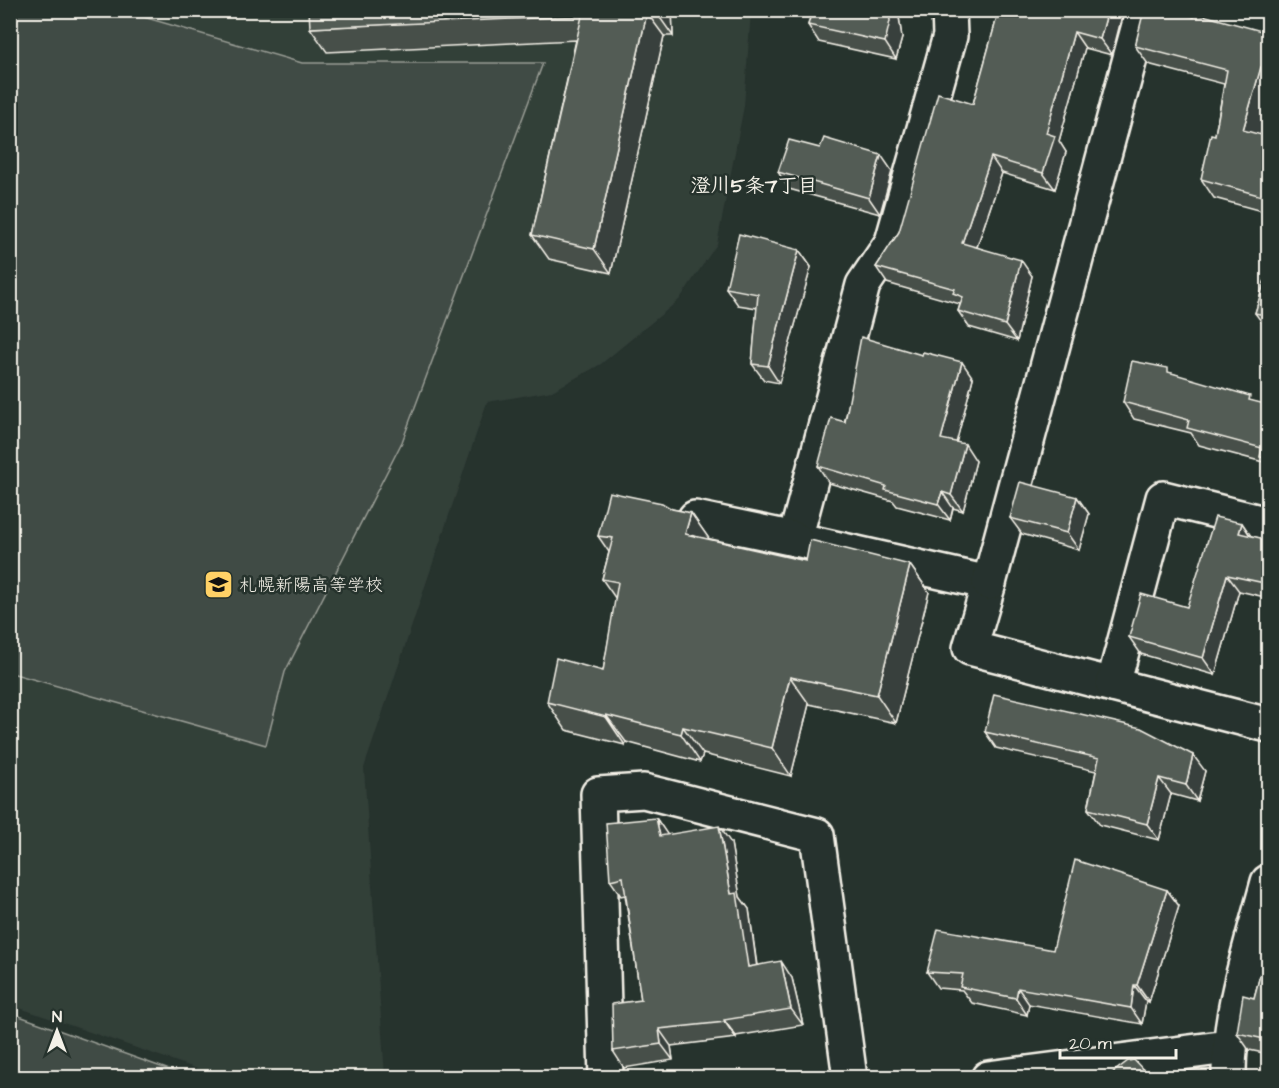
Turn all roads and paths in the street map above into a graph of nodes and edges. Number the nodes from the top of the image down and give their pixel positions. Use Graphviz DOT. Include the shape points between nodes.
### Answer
graph roads {
  1 [pos="949,10"];
  2 [pos="1143,10"];
  3 [pos="695,518"];
  4 [pos="1269,524"];
  5 [pos="795,539"];
  6 [pos="989,584"];
  7 [pos="1113,685"];
  8 [pos="1269,725"];
  9 [pos="1269,882"];
  10 [pos="1228,1062"];
  11 [pos="1123,1068"];
  12 [pos="606,1077"];
  13 [pos="850,1077"];
  14 [pos="988,1077"];
  1 -- 5 [label="street" via="950,36 892,242 863,285"];
  2 -- 6 [label="street"];
  3 -- 5 [label="street"];
  4 -- 7 [label="street" via="1163,498"];
  5 -- 6 [label="street"];
  6 -- 7 [label="street" via="970,648"];
  7 -- 8 [label="street"];
  9 -- 10 [label="street" via="1245,970"];
  10 -- 11 [label="street"];
  11 -- 14 [label="street"];
  12 -- 13 [label="street" via="598,794 644,790 817,835"];
}
